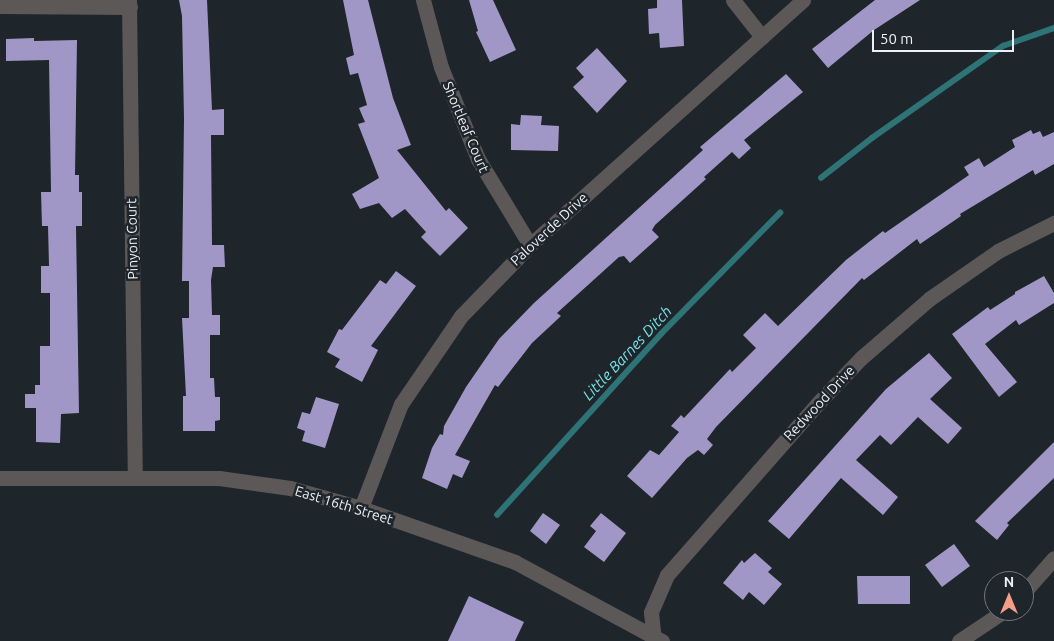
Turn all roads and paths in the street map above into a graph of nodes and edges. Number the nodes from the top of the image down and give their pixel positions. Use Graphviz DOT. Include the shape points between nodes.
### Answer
graph roads {
  1 [pos="422,0"];
  2 [pos="733,0"];
  3 [pos="804,0"];
  4 [pos="130,3"];
  5 [pos="0,6"];
  6 [pos="762,37"];
  7 [pos="1054,223"];
  8 [pos="530,245"];
  9 [pos="0,478"];
  10 [pos="135,478"];
  11 [pos="361,508"];
  12 [pos="1051,569"];
  13 [pos="1034,583"];
  14 [pos="989,621"];
  15 [pos="657,640"];
  16 [pos="959,641"];
  1 -- 8 [label="street, Shortleaf Court" via="441,67 478,159"];
  2 -- 6 [label="street"];
  3 -- 6 [label="street, Paloverde Drive"];
  4 -- 5 [label="street"];
  4 -- 10 [label="street, Pinyon Court"];
  6 -- 8 [label="street, Paloverde Drive"];
  7 -- 15 [label="street, Redwood Drive" via="998,251 929,299 861,358 818,403 667,575 651,612"];
  8 -- 11 [label="street, Paloverde Drive" via="461,316 401,404"];
  9 -- 10 [label="street, East 16th Street"];
  10 -- 11 [label="street, East 16th Street" via="255,481"];
  11 -- 15 [label="street, East 16th Street" via="515,562"];
  12 -- 13 [label="street"];
  14 -- 16 [label="street"];
}
